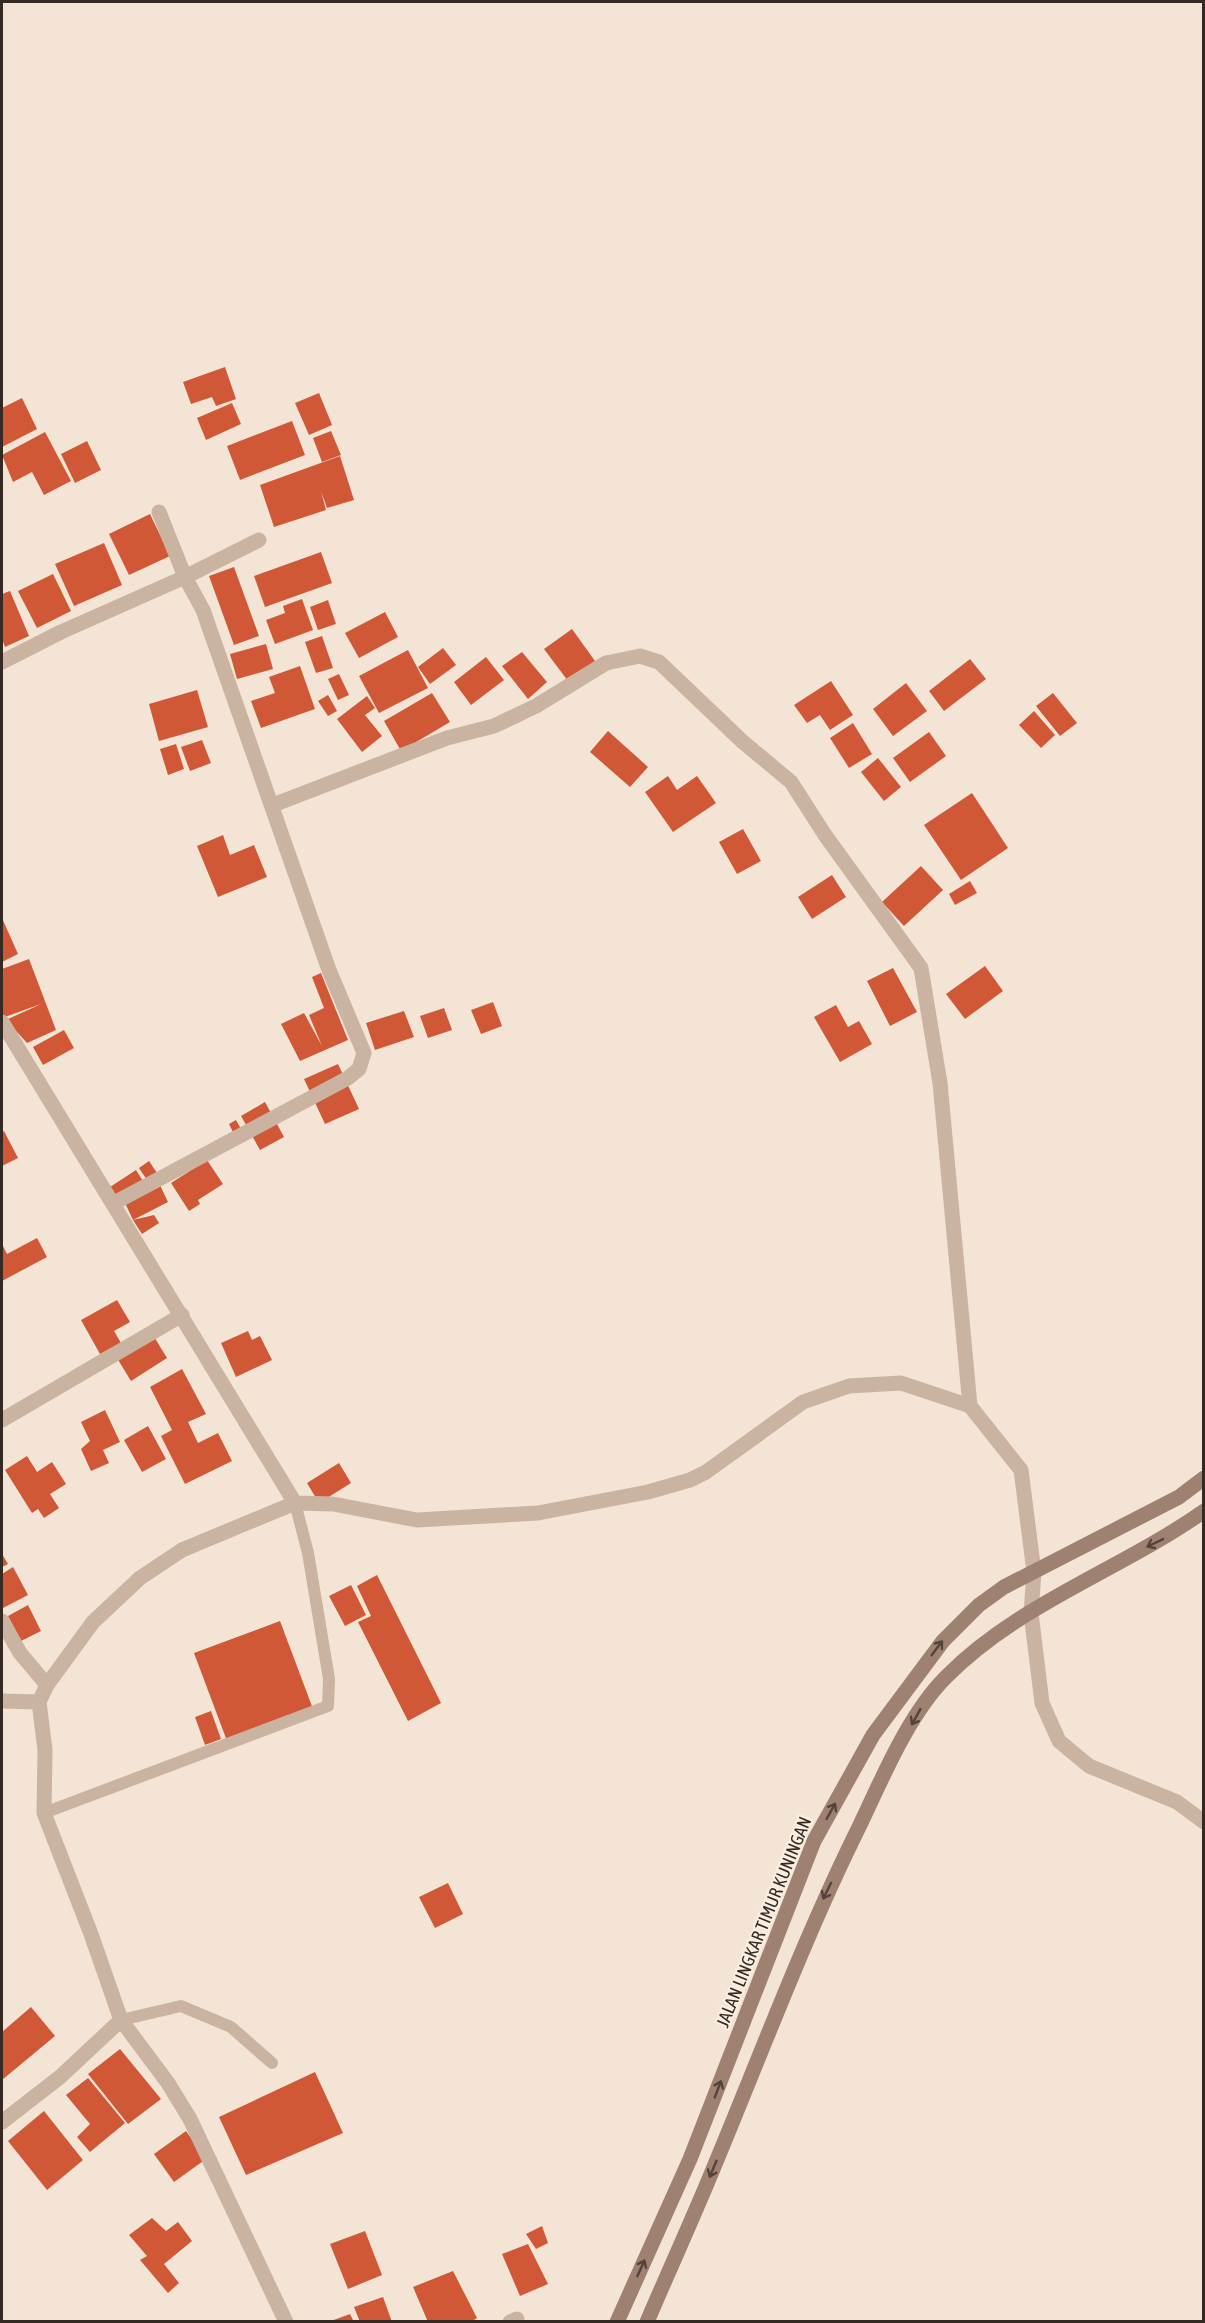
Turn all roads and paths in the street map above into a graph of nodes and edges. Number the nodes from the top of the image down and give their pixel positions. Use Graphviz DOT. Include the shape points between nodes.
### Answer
graph roads {
  1 [pos="159,512"];
  2 [pos="259,540"];
  3 [pos="185,577"];
  4 [pos="2,662"];
  5 [pos="273,805"];
  6 [pos="2,1022"];
  7 [pos="114,1203"];
  8 [pos="182,1315"];
  9 [pos="970,1406"];
  10 [pos="2,1420"];
  11 [pos="1203,1479"];
  12 [pos="295,1503"];
  13 [pos="1203,1511"];
  14 [pos="1034,1572"];
  15 [pos="1031,1612"];
  16 [pos="2,1621"];
  17 [pos="47,1685"];
  18 [pos="2,1701"];
  19 [pos="39,1702"];
  20 [pos="44,1813"];
  21 [pos="1203,1822"];
  22 [pos="121,2020"];
  23 [pos="272,2063"];
  24 [pos="2,2122"];
  25 [pos="286,2322"];
  26 [pos="617,2322"];
  27 [pos="646,2322"];
  1 -- 3 [label="street"];
  2 -- 3 [label="street"];
  3 -- 4 [label="street"];
  3 -- 5 [label="street" via="203,610"];
  5 -- 7 [label="street" via="329,970 364,1053 359,1069"];
  5 -- 9 [label="street" via="447,738 494,726 536,706 606,663 640,656 659,662 791,782 921,968 940,1083"];
  6 -- 7 [label="street"];
  7 -- 8 [label="street"];
  8 -- 10 [label="street"];
  8 -- 12 [label="street"];
  9 -- 12 [label="street" via="901,1383 849,1386 803,1402 706,1473 690,1480 538,1513 417,1520 333,1504"];
  9 -- 14 [label="street" via="1021,1470"];
  11 -- 14 [label="main road, JALAN LINGKAR TIMUR KUNINGAN" via="1179,1497"];
  12 -- 17 [label="street" via="182,1551 140,1578 93,1622"];
  12 -- 20 [label="lane" via="308,1553 329,1679 328,1706"];
  13 -- 15 [label="main road, one-way" via="1166,1538"];
  14 -- 15 [label="street"];
  26 -- 14 [label="main road, JALAN LINGKAR TIMUR KUNINGAN, one-way" via="690,2159 814,1841 873,1735 943,1641 979,1605"];
  15 -- 21 [label="street" via="1042,1703 1059,1741 1089,1766 1177,1802"];
  15 -- 27 [label="main road, one-way" via="982,1644 932,1692 914,1719 822,1902 716,2164"];
  16 -- 17 [label="street" via="20,1653"];
  17 -- 19 [label="street"];
  18 -- 19 [label="street"];
  19 -- 20 [label="street" via="45,1750"];
  20 -- 22 [label="street"];
  22 -- 23 [label="lane" via="181,2007 231,2026"];
  22 -- 24 [label="street" via="60,2078"];
  22 -- 25 [label="street" via="190,2119"];
}
